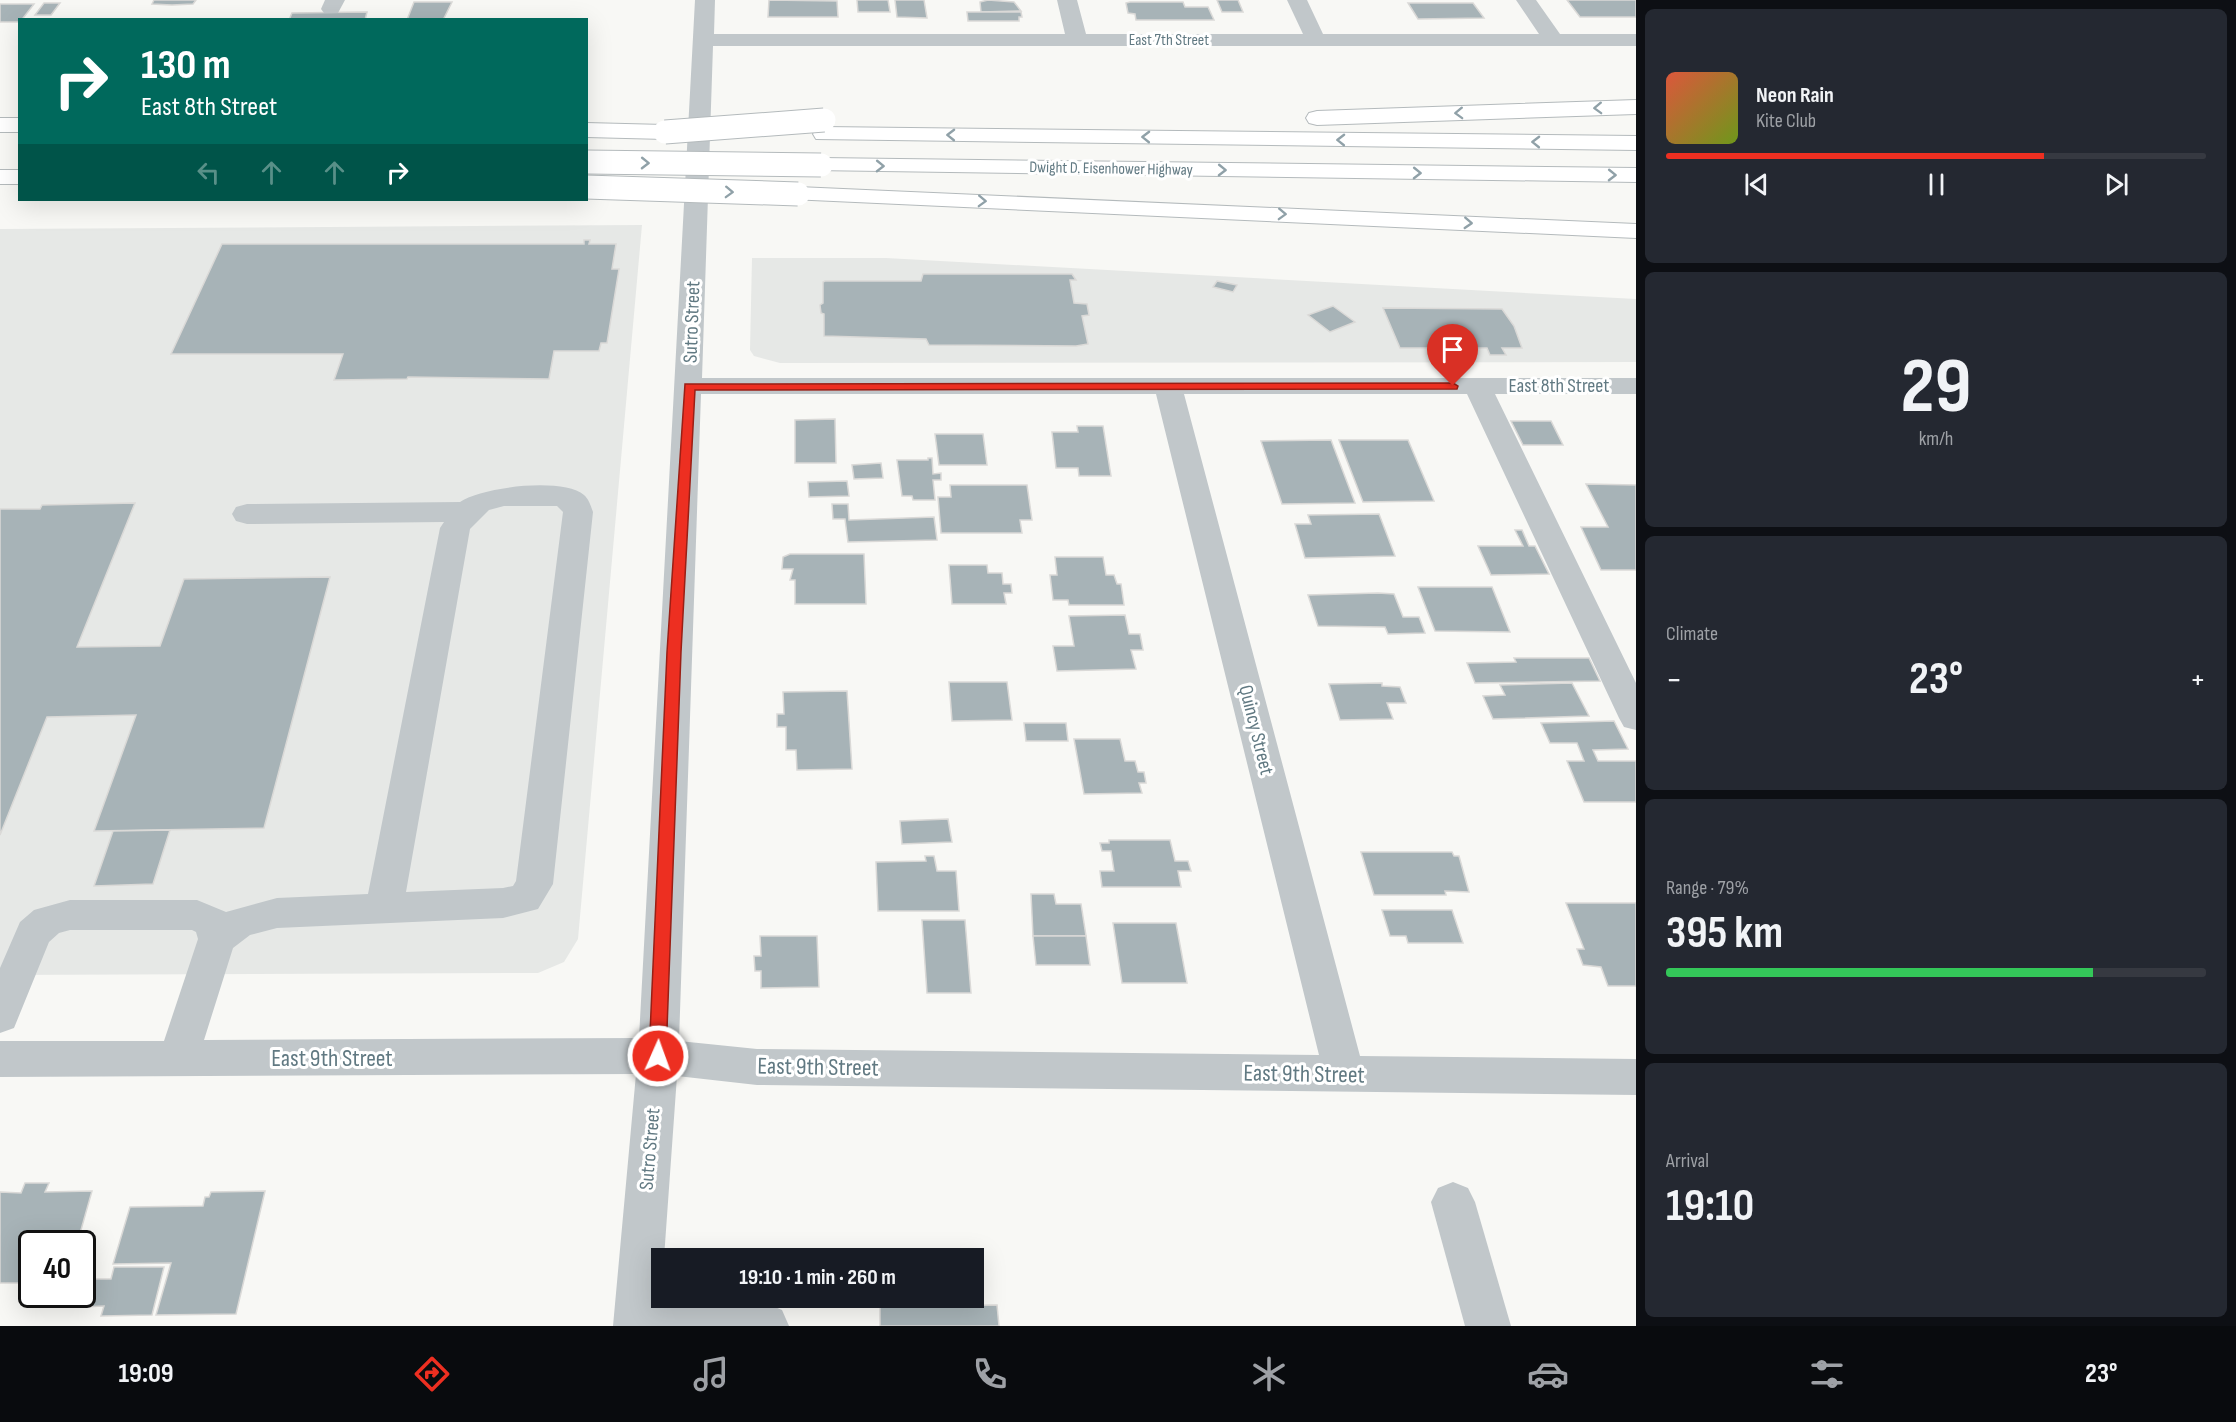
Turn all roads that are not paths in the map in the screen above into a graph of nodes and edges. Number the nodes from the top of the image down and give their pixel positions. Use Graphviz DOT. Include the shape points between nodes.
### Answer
graph roads {
  1 [pos="705,0"];
  2 [pos="1067,0"];
  3 [pos="1297,0"];
  4 [pos="1526,0"];
  5 [pos="702,39"];
  6 [pos="1077,40"];
  7 [pos="1316,40"];
  8 [pos="1554,40"];
  9 [pos="1636,40"];
  10 [pos="1636,107"];
  11 [pos="18,124"];
  12 [pos="0,125"];
  13 [pos="824,127"];
  14 [pos="588,130"];
  15 [pos="1636,143"];
  16 [pos="0,156"];
  17 [pos="18,156"];
  18 [pos="588,162"];
  19 [pos="1636,175"];
  20 [pos="0,177"];
  21 [pos="18,177"];
  22 [pos="588,187"];
  23 [pos="1636,231"];
  24 [pos="689,386"];
  25 [pos="1477,386"];
  26 [pos="1636,386"];
  27 [pos="1168,387"];
  28 [pos="467,512"];
  29 [pos="248,514"];
  30 [pos="1636,718"];
  31 [pos="384,908"];
  32 [pos="217,939"];
  33 [pos="0,1016"];
  34 [pos="658,1056"];
  35 [pos="178,1058"];
  36 [pos="0,1059"];
  37 [pos="1344,1074"];
  38 [pos="1636,1077"];
  39 [pos="1453,1202"];
  40 [pos="636,1323"];
  41 [pos="766,1326"];
  42 [pos="1488,1326"];
  1 -- 5 [label="street, Sutro Street"];
  2 -- 6 [label="street"];
  3 -- 7 [label="street"];
  4 -- 8 [label="street"];
  5 -- 6 [label="street, East 7th Street"];
  5 -- 24 [label="street, Sutro Street"];
  6 -- 7 [label="street, East 7th Street"];
  7 -- 8 [label="street, East 7th Street"];
  8 -- 9 [label="street, East 7th Street"];
  10 -- 13 [label="highway, one-way"];
  11 -- 12 [label="highway"];
  13 -- 14 [label="highway, Dwight D. Eisenhower Highway, bridge"];
  15 -- 13 [label="highway, Dwight D. Eisenhower Highway, one-way"];
  16 -- 17 [label="highway"];
  18 -- 19 [label="highway, Dwight D. Eisenhower Highway, one-way, bridge"];
  20 -- 21 [label="highway"];
  22 -- 23 [label="highway, one-way, bridge"];
  24 -- 27 [label="street, East 8th Street"];
  24 -- 34 [label="street, Sutro Street"];
  25 -- 26 [label="street, East 8th Street"];
  25 -- 27 [label="street, East 8th Street"];
  25 -- 30 [label="street"];
  27 -- 37 [label="street, Quincy Street"];
  28 -- 29 [label="street"];
  28 -- 31 [label="street" via="455,528"];
  28 -- 31 [label="street" via="479,503 504,497 561,496 574,502 578,512 534,884 525,898 503,903"];
  31 -- 32 [label="street" via="277,913 239,923"];
  32 -- 33 [label="street" via="213,922 197,915 70,915 47,921 34,933"];
  32 -- 35 [label="street"];
  34 -- 35 [label="street, East 9th Street"];
  34 -- 37 [label="street, East 9th Street" via="757,1067"];
  34 -- 40 [label="street, Sutro Street"];
  35 -- 36 [label="street, East 9th Street"];
  37 -- 38 [label="street, East 9th Street"];
  39 -- 42 [label="street"];
  40 -- 41 [label="street"];
}
